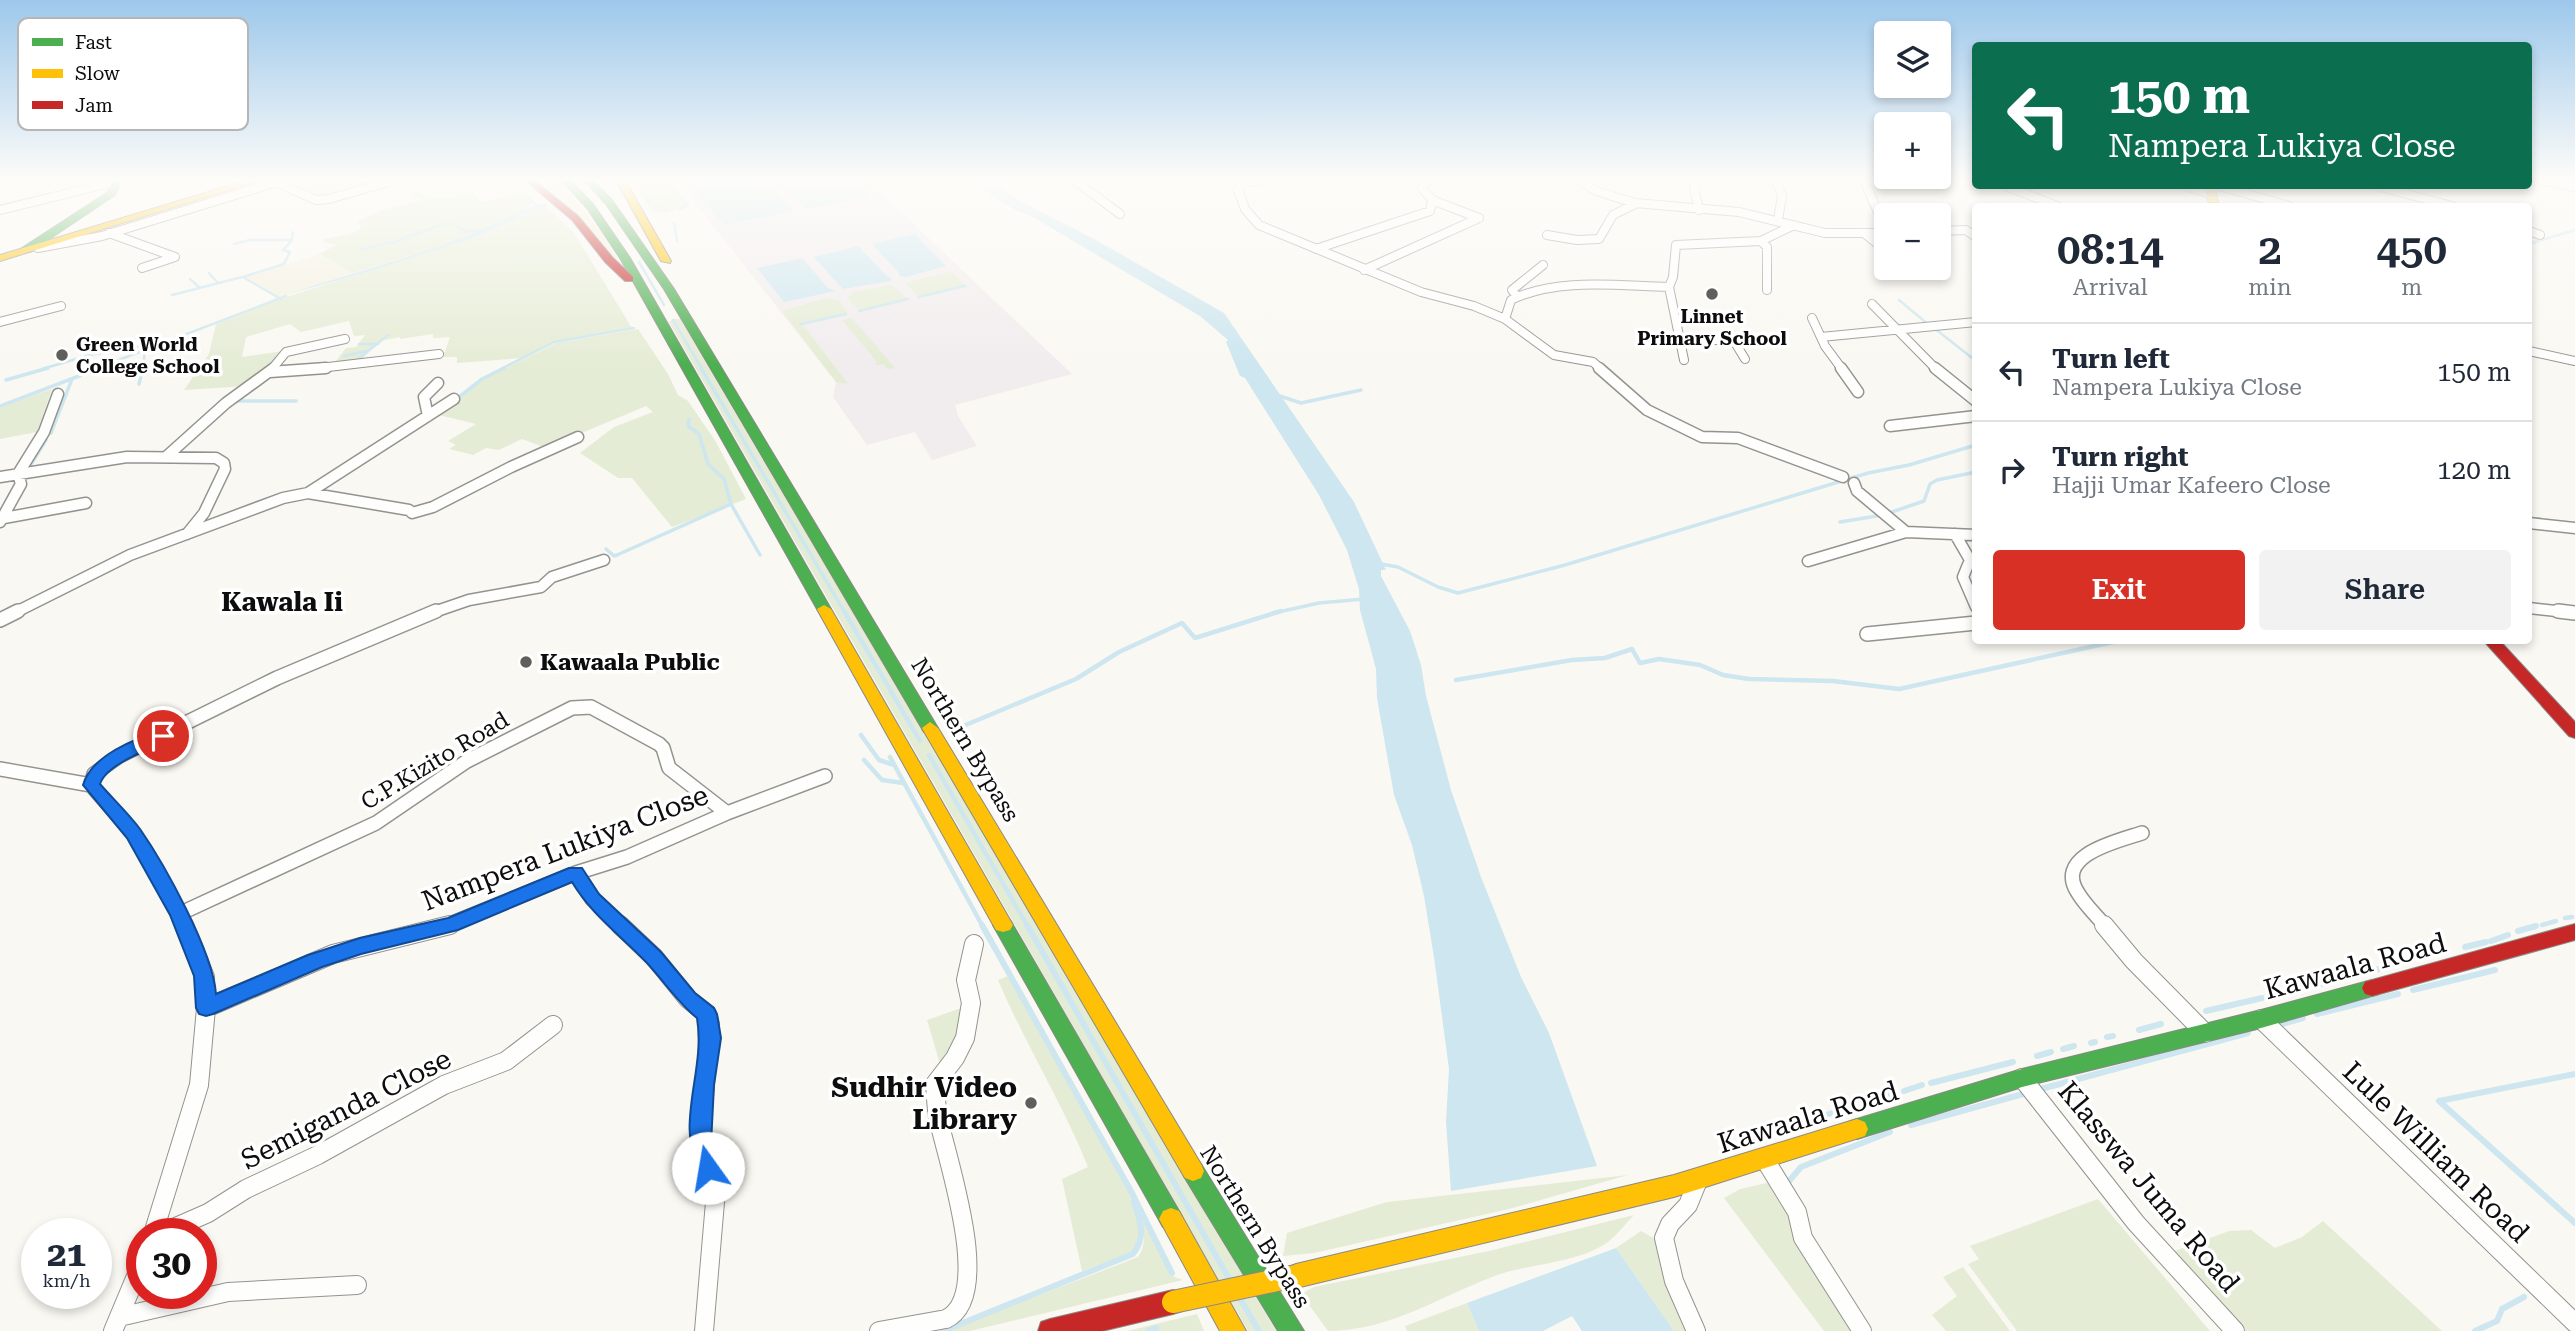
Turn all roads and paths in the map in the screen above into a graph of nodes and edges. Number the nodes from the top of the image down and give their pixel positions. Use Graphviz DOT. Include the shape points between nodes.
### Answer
graph roads {
  1 [pos="38,242"];
  2 [pos="52,242"];
  3 [pos="65,242"];
  4 [pos="134,242"];
  5 [pos="595,242"];
  6 [pos="615,242"];
  7 [pos="637,242"];
  8 [pos="656,242"];
  9 [pos="1296,242"];
  10 [pos="1339,242"];
  11 [pos="1427,242"];
  12 [pos="1737,242"];
  13 [pos="1762,242"];
  14 [pos="26,250"];
  15 [pos="1316,250"];
  16 [pos="0,258"];
  17 [pos="1543,265"];
  18 [pos="142,268"];
  19 [pos="1364,270"];
  20 [pos="1669,287"];
  21 [pos="669,289"];
  22 [pos="1767,290"];
  23 [pos="644,292"];
  24 [pos="1517,296"];
  25 [pos="1872,304"];
  26 [pos="61,306"];
  27 [pos="1505,318"];
  28 [pos="1812,318"];
  29 [pos="1972,322"];
  30 [pos="0,323"];
  31 [pos="1901,331"];
  32 [pos="1821,337"];
  33 [pos="1679,338"];
  34 [pos="345,339"];
  35 [pos="2532,352"];
  36 [pos="439,354"];
  37 [pos="1745,359"];
  38 [pos="1685,360"];
  39 [pos="2575,361"];
  40 [pos="270,372"];
  41 [pos="438,383"];
  42 [pos="1858,392"];
  43 [pos="58,394"];
  44 [pos="1972,398"];
  45 [pos="454,399"];
  46 [pos="428,416"];
  47 [pos="1972,416"];
  48 [pos="1891,426"];
  49 [pos="578,437"];
  50 [pos="167,456"];
  51 [pos="20,476"];
  52 [pos="0,477"];
  53 [pos="1843,477"];
  54 [pos="1854,484"];
  55 [pos="309,493"];
  56 [pos="86,503"];
  57 [pos="2,520"];
  58 [pos="2532,523"];
  59 [pos="2575,528"];
  60 [pos="1906,532"];
  61 [pos="187,534"];
  62 [pos="1955,534"];
  63 [pos="1972,536"];
  64 [pos="604,560"];
  65 [pos="1808,561"];
  66 [pos="1972,598"];
  67 [pos="2532,608"];
  68 [pos="2575,613"];
  69 [pos="0,620"];
  70 [pos="1972,623"];
  71 [pos="1867,634"];
  72 [pos="2494,644"];
  73 [pos="2575,732"];
  74 [pos="0,769"];
  75 [pos="825,776"];
  76 [pos="91,785"];
  77 [pos="727,813"];
  78 [pos="2141,833"];
  79 [pos="576,873"];
  80 [pos="179,915"];
  81 [pos="2575,932"];
  82 [pos="974,944"];
  83 [pos="206,1008"];
  84 [pos="2261,1019"];
  85 [pos="553,1025"];
  86 [pos="2205,1033"];
  87 [pos="2022,1078"];
  88 [pos="1764,1158"];
  89 [pos="1699,1178"];
  90 [pos="158,1218"];
  91 [pos="197,1218"];
  92 [pos="357,1285"];
  93 [pos="126,1300"];
  94 [pos="2575,1323"];
  95 [pos="116,1324"];
  96 [pos="704,1331"];
  97 [pos="879,1331"];
  98 [pos="1050,1331"];
  99 [pos="1234,1331"];
  100 [pos="1292,1331"];
  101 [pos="1696,1331"];
  102 [pos="1862,1331"];
  103 [pos="2235,1331"];
  1 -- 14 [label="main road"];
  2 -- 14 [label="main road"];
  3 -- 14 [label="street"];
  4 -- 18 [label="street" via="175,257"];
  5 -- 23 [label="main road"];
  6 -- 23 [label="main road"];
  7 -- 21 [label="main road, Northern Bypass"];
  8 -- 21 [label="main road" via="666,259"];
  9 -- 15 [label="street"];
  10 -- 15 [label="street"];
  11 -- 19 [label="street"];
  12 -- 20 [label="street" via="1676,245"];
  13 -- 22 [label="street" via="1766,247"];
  14 -- 16 [label="main road"];
  15 -- 19 [label="street"];
  17 -- 24 [label="street" via="1513,290"];
  19 -- 27 [label="street"];
  20 -- 24 [label="street" via="1560,288"];
  20 -- 33 [label="street"];
  21 -- 100 [label="main road, Northern Bypass"];
  23 -- 99 [label="main road"];
  24 -- 27 [label="street"];
  25 -- 31 [label="street"];
  26 -- 30 [label="street"];
  27 -- 53 [label="street" via="1554,355 1593,362 1647,410 1689,432 1712,439 1738,438"];
  28 -- 32 [label="street"];
  29 -- 31 [label="street"];
  31 -- 32 [label="street"];
  31 -- 44 [label="street" via="1940,373"];
  32 -- 42 [label="street"];
  33 -- 37 [label="street" via="1734,341"];
  33 -- 38 [label="street"];
  34 -- 40 [label="street" via="286,352"];
  35 -- 39 [label="street"];
  36 -- 40 [label="street"];
  40 -- 50 [label="street" via="227,402"];
  41 -- 46 [label="street" via="424,397"];
  43 -- 51 [label="street"];
  45 -- 46 [label="street"];
  46 -- 55 [label="street"];
  47 -- 48 [label="street"];
  49 -- 55 [label="street" via="433,508 412,513"];
  50 -- 51 [label="street" via="127,457"];
  50 -- 61 [label="street" via="216,458 226,466 204,513"];
  51 -- 52 [label="street"];
  51 -- 57 [label="street" via="21,484"];
  54 -- 60 [label="street"];
  55 -- 61 [label="street" via="283,498"];
  56 -- 57 [label="street"];
  58 -- 59 [label="street"];
  60 -- 62 [label="street"];
  60 -- 65 [label="street"];
  61 -- 69 [label="street" via="130,555"];
  62 -- 63 [label="street"];
  62 -- 66 [label="street" via="1970,560 1963,577"];
  64 -- 76 [label="street" via="552,578 541,587 469,600 428,614 288,673 119,756 94,775"];
  67 -- 68 [label="street"];
  70 -- 71 [label="street"];
  72 -- 73 [label="main road"];
  74 -- 76 [label="street"];
  75 -- 77 [label="street, Nampera Lukiya Close"];
  76 -- 80 [label="street" via="133,834"];
  77 -- 79 [label="street, Nampera Lukiya Close" via="628,857"];
  77 -- 80 [label="street, C.P.Kizito Road" via="676,775 663,748 645,734 591,707 572,708 467,761 376,823"];
  78 -- 86 [label="street" via="2091,851 2077,863 2072,874 2076,891 2134,961"];
  79 -- 83 [label="street, Nampera Lukiya Close" via="452,925 324,958"];
  79 -- 96 [label="street" via="592,899 654,957 688,999 707,1014 710,1024 700,1144 715,1202"];
  80 -- 83 [label="street" via="205,976"];
  81 -- 84 [label="main road, Kawaala Road"];
  82 -- 97 [label="street" via="966,980 971,1003 965,1038 935,1084 969,1281 960,1310 950,1318"];
  83 -- 90 [label="street" via="199,1085"];
  84 -- 86 [label="main road, Kawaala Road"];
  84 -- 94 [label="street, Lule William Road"];
  85 -- 91 [label="street, Semiganda Close" via="506,1061 444,1085"];
  86 -- 87 [label="main road, Kawaala Road"];
  87 -- 88 [label="main road, Kawaala Road"];
  87 -- 103 [label="street, Klasswa Juma Road" via="2136,1223"];
  88 -- 89 [label="main road, Kawaala Road"];
  88 -- 102 [label="street" via="1797,1212 1803,1238"];
  89 -- 98 [label="main road, Kawaala Road, bridge" via="1626,1199"];
  89 -- 101 [label="street" via="1688,1205 1664,1238 1674,1281"];
  92 -- 95 [label="street" via="229,1292 178,1300"];
  93 -- 95 [label="street"];
}
